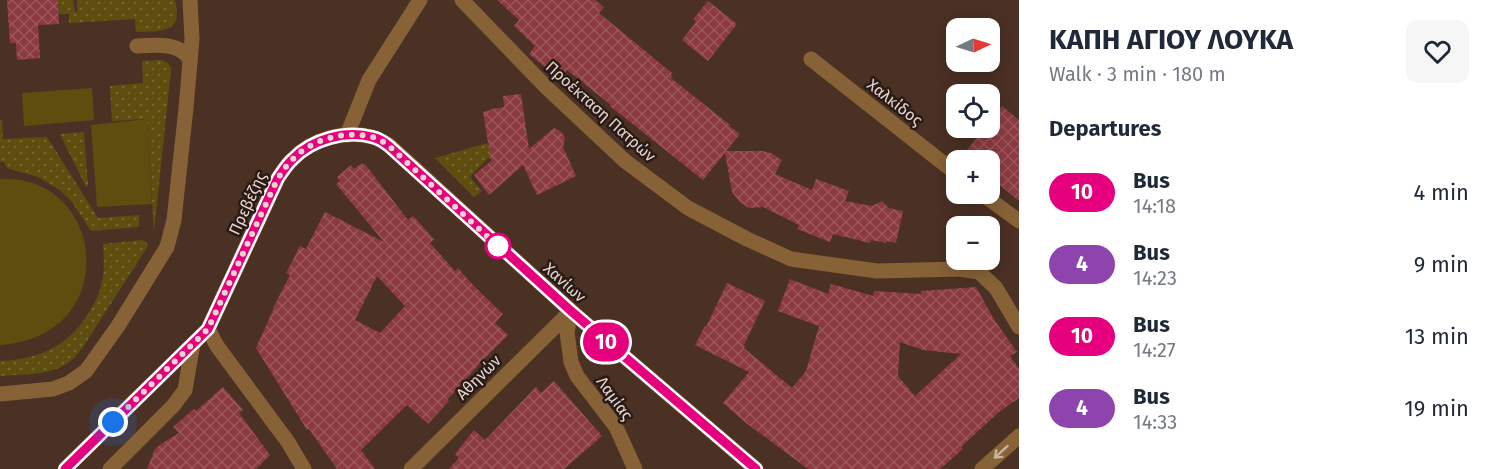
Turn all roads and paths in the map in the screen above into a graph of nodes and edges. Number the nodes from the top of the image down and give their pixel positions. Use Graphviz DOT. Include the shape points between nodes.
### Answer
graph roads {
  1 [pos="190,0"];
  2 [pos="420,0"];
  3 [pos="462,0"];
  4 [pos="137,46"];
  5 [pos="811,59"];
  6 [pos="190,60"];
  7 [pos="347,135"];
  8 [pos="946,165"];
  9 [pos="996,204"];
  10 [pos="1019,220"];
  11 [pos="571,311"];
  12 [pos="1019,327"];
  13 [pos="208,329"];
  14 [pos="193,344"];
  15 [pos="0,394"];
  16 [pos="1019,436"];
  17 [pos="65,469"];
  18 [pos="111,469"];
  19 [pos="304,469"];
  20 [pos="411,469"];
  21 [pos="635,469"];
  22 [pos="756,469"];
  23 [pos="982,469"];
  1 -- 6 [label="street"];
  2 -- 7 [label="street" via="369,80"];
  3 -- 12 [label="street, Προέκταση Πατρών" via="625,161 688,208 791,259 877,271 979,272 996,288"];
  4 -- 6 [label="street" via="167,46 183,51"];
  5 -- 8 [label="street, Χαλκίδος"];
  6 -- 15 [label="street" via="174,220 164,253 105,346 81,375 53,389"];
  7 -- 11 [label="street, Χανίων" via="375,137 389,146"];
  7 -- 13 [label="street, Πρεβέζης" via="310,145 278,178"];
  9 -- 10 [label="street"];
  11 -- 20 [label="street, Αθηνών"];
  11 -- 21 [label="street, Λαμίας" via="567,332 571,362 577,376 616,427"];
  11 -- 22 [label="street, Χανίων"];
  13 -- 14 [label="street, Πρεβέζης"];
  13 -- 19 [label="street"];
  14 -- 17 [label="street, Πρεβέζης"];
  14 -- 18 [label="street" via="185,390"];
  16 -- 23 [label="street, one-way"];
}
